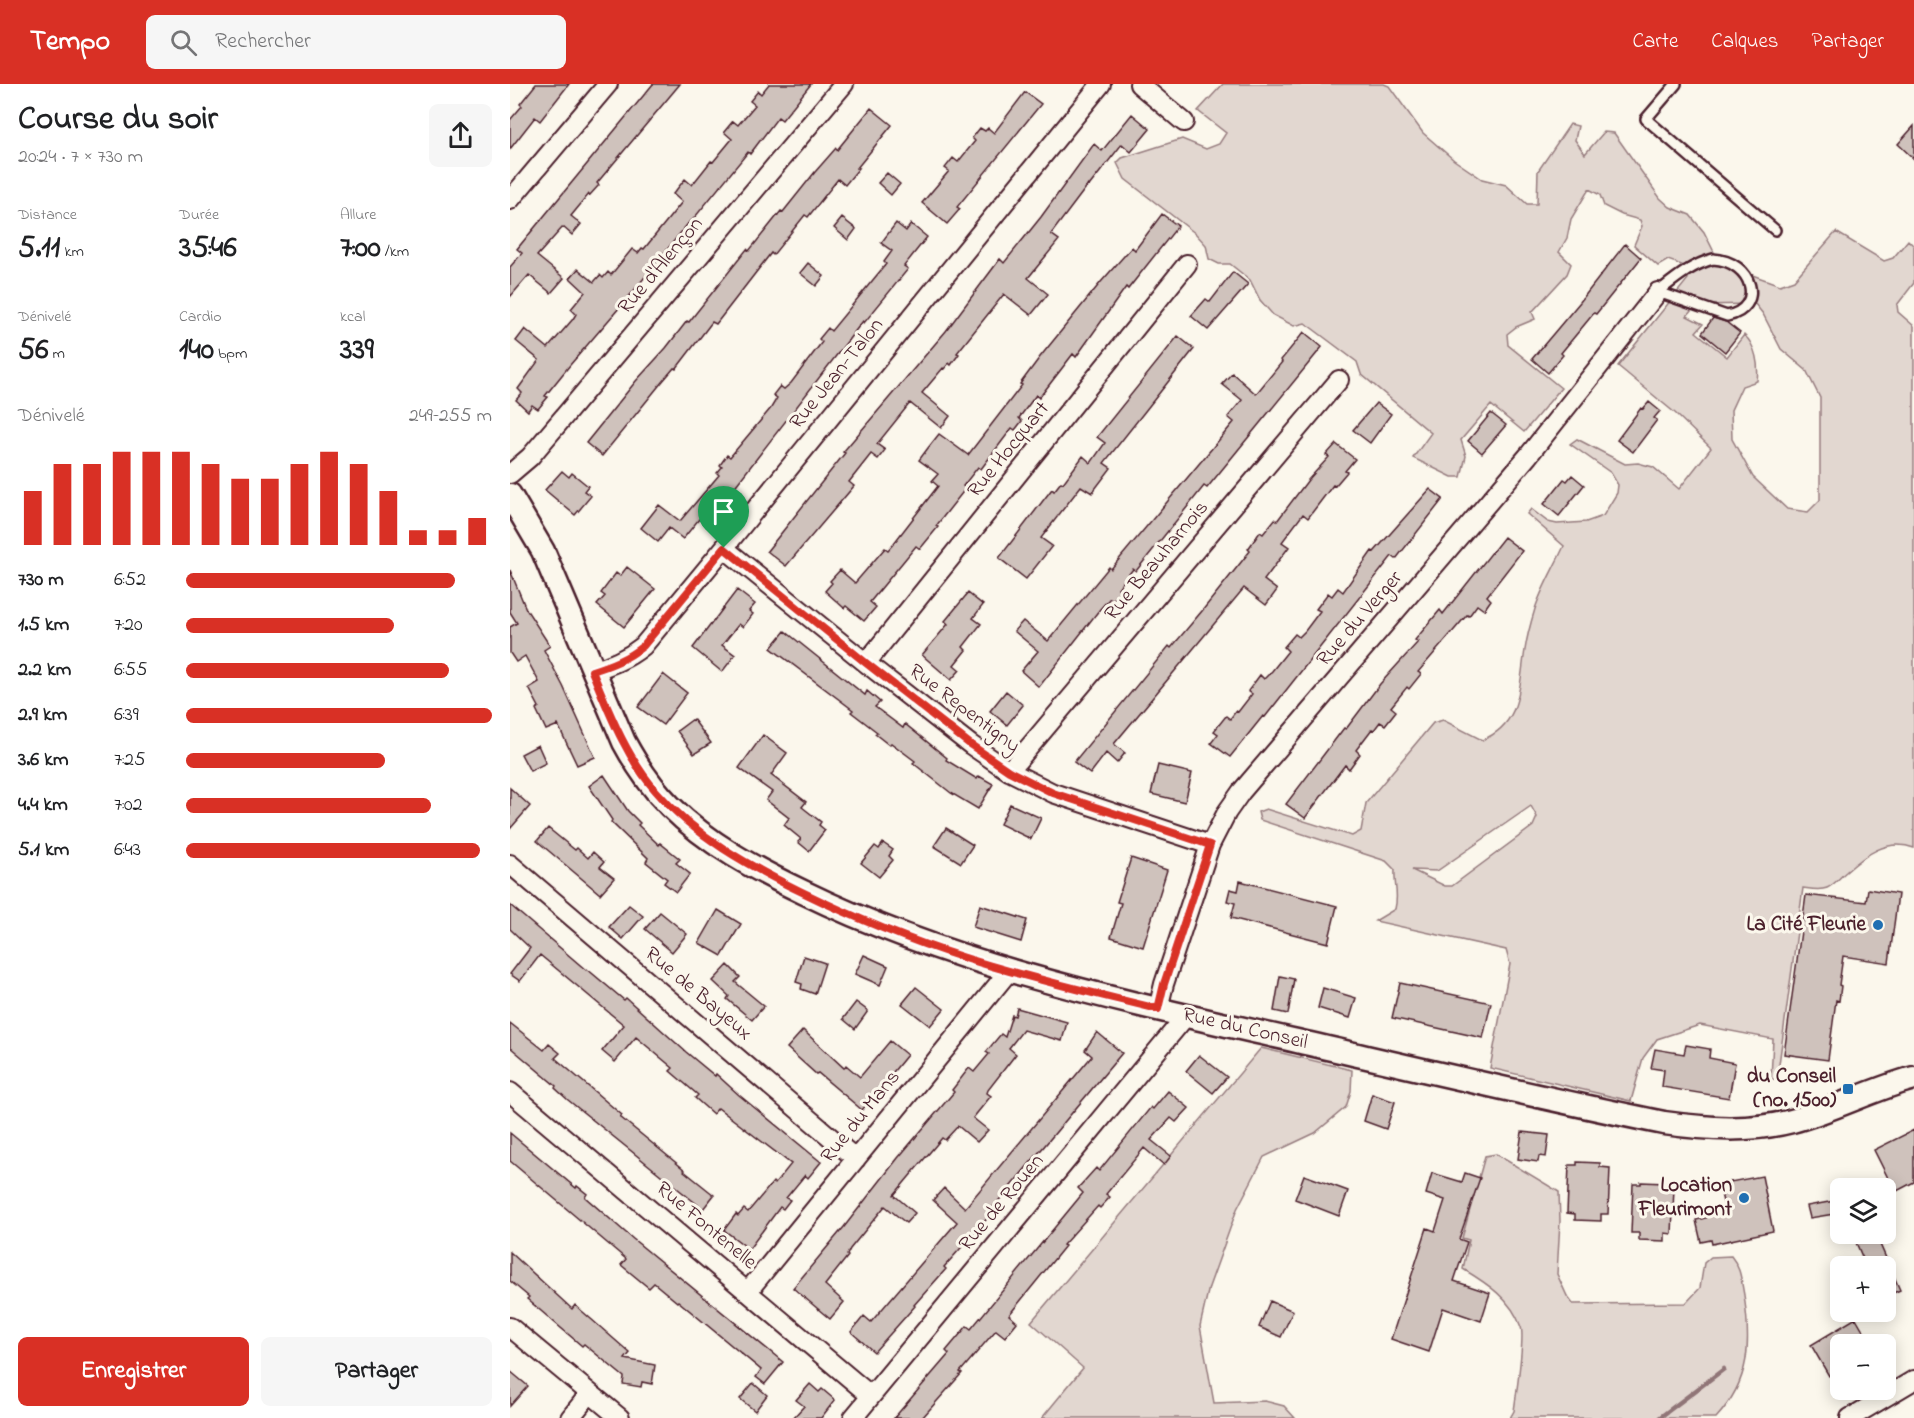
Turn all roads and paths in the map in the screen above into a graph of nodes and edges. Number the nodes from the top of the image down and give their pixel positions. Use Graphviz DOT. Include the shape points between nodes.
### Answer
graph roads {
  1 [pos="608,84"];
  2 [pos="844,84"];
  3 [pos="1101,84"];
  4 [pos="1139,84"];
  5 [pos="1676,84"];
  6 [pos="1184,122"];
  7 [pos="510,200"];
  8 [pos="1775,231"];
  9 [pos="1187,264"];
  10 [pos="1658,292"];
  11 [pos="1339,380"];
  12 [pos="510,474"];
  13 [pos="510,495"];
  14 [pos="724,548"];
  15 [pos="866,663"];
  16 [pos="592,671"];
  17 [pos="1009,771"];
  18 [pos="1210,845"];
  19 [pos="510,864"];
  20 [pos="1009,971"];
  21 [pos="1158,1009"];
  22 [pos="1186,1016"];
  23 [pos="1914,1078"];
  24 [pos="510,1092"];
  25 [pos="856,1159"];
  26 [pos="748,1291"];
  27 [pos="510,1327"];
  28 [pos="1914,1380"];
  29 [pos="590,1393"];
  30 [pos="871,1396"];
  31 [pos="570,1418"];
  32 [pos="620,1418"];
  33 [pos="853,1418"];
  34 [pos="1850,1418"];
  1 -- 7 [label="street"];
  2 -- 12 [label="street, Rue d'Alençon" via="530,457"];
  3 -- 14 [label="street, Rue Jean-Talon"];
  4 -- 6 [label="street"];
  5 -- 8 [label="lane" via="1646,119"];
  9 -- 15 [label="street, Rue Hocquart"];
  10 -- 10 [label="lane" via="1685,271 1713,259 1737,266 1746,274 1749,284 1745,307 1727,316"];
  10 -- 18 [label="street, Rue du Verger" via="1528,456 1241,792"];
  11 -- 17 [label="street, Rue Beauharnois"];
  13 -- 16 [label="street, Rue du Conseil" via="543,551"];
  14 -- 15 [label="street, Rue Repentigny"];
  14 -- 16 [label="street, Rue Jean-Talon" via="643,646 616,663"];
  15 -- 17 [label="street, Rue Repentigny"];
  16 -- 20 [label="street, Rue du Conseil" via="637,767 670,807 712,841 768,875 854,916"];
  17 -- 18 [label="street, Rue Repentigny" via="1053,793"];
  18 -- 21 [label="street, Rue du Verger"];
  19 -- 25 [label="street, Rue de Bayeux"];
  20 -- 21 [label="street, Rue du Conseil"];
  20 -- 25 [label="street, Rue du Mans"];
  21 -- 22 [label="street, Rue du Conseil"];
  22 -- 23 [label="street, Rue du Conseil" via="1588,1108 1696,1128 1763,1127 1792,1121"];
  22 -- 30 [label="street, Rue de Rouen"];
  24 -- 26 [label="street, Rue Fontenelle"];
  25 -- 26 [label="street, Rue du Mans"];
  26 -- 30 [label="street, Rue Fontenelle"];
  27 -- 29 [label="street"];
  28 -- 34 [label="street"];
  29 -- 31 [label="street"];
  29 -- 32 [label="street"];
  30 -- 33 [label="street, Rue de Rouen"];
}
